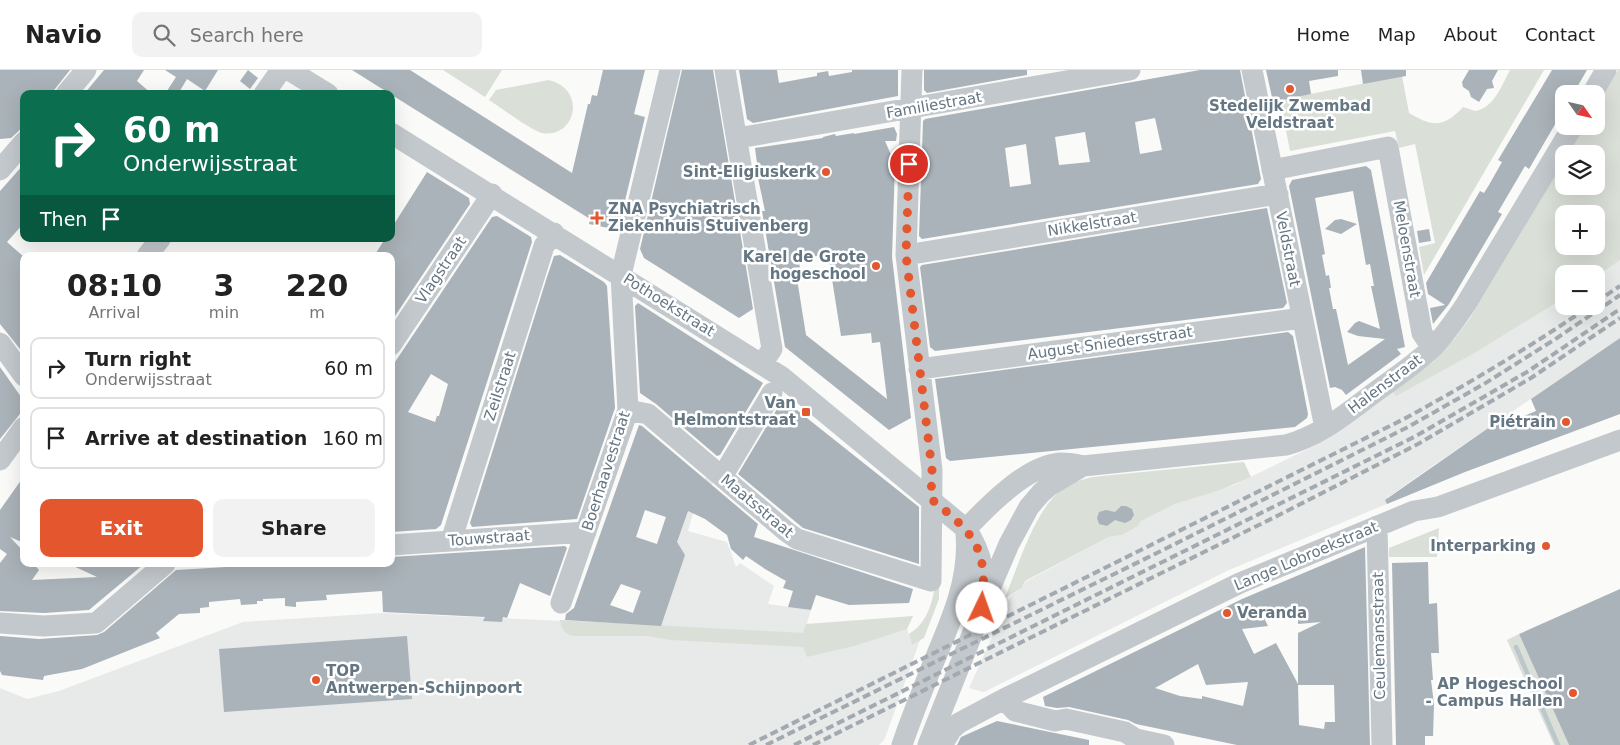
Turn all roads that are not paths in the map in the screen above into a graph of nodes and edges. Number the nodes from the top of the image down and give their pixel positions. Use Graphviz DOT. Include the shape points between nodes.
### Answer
graph roads {
  1 [pos="86,70"];
  2 [pos="281,70"];
  3 [pos="289,70"];
  4 [pos="670,70"];
  5 [pos="725,70"];
  6 [pos="912,70"];
  7 [pos="1130,70"];
  8 [pos="1252,70"];
  9 [pos="1606,70"];
  10 [pos="1597,85"];
  11 [pos="69,90"];
  12 [pos="267,90"];
  13 [pos="322,90"];
  14 [pos="911,109"];
  15 [pos="395,135"];
  16 [pos="1568,135"];
  17 [pos="738,138"];
  18 [pos="20,147"];
  19 [pos="0,170"];
  20 [pos="1272,170"];
  21 [pos="492,194"];
  22 [pos="1278,194"];
  23 [pos="554,233"];
  24 [pos="158,242"];
  25 [pos="150,252"];
  26 [pos="906,255"];
  27 [pos="621,275"];
  28 [pos="1302,318"];
  29 [pos="395,339"];
  30 [pos="0,343"];
  31 [pos="1432,348"];
  32 [pos="762,364"];
  33 [pos="919,369"];
  34 [pos="20,370"];
  35 [pos="772,393"];
  36 [pos="628,410"];
  37 [pos="1325,428"];
  38 [pos="20,433"];
  39 [pos="1620,440"];
  40 [pos="0,460"];
  41 [pos="1083,466"];
  42 [pos="722,477"];
  43 [pos="931,499"];
  44 [pos="1377,526"];
  45 [pos="966,529"];
  46 [pos="586,532"];
  47 [pos="452,541"];
  48 [pos="395,545"];
  49 [pos="161,567"];
  50 [pos="561,603"];
  51 [pos="982,608"];
  52 [pos="0,623"];
  53 [pos="1004,699"];
  54 [pos="902,745"];
  55 [pos="928,745"];
  56 [pos="942,745"];
  57 [pos="1164,745"];
  58 [pos="1382,745"];
  1 -- 11 [label="street"];
  2 -- 12 [label="street"];
  3 -- 13 [label="street"];
  4 -- 27 [label="street, Boerhaavestraat"];
  5 -- 17 [label="street"];
  6 -- 14 [label="street"];
  7 -- 14 [label="street, Familiestraat"];
  8 -- 20 [label="street, Veldstraat"];
  9 -- 10 [label="street"];
  14 -- 17 [label="street, Familiestraat"];
  14 -- 26 [label="street"];
  15 -- 21 [label="street, Pothoekstraat"];
  16 -- 31 [label="street, Halenstraat" via="1466,304"];
  17 -- 32 [label="street" via="772,349"];
  18 -- 19 [label="street"];
  20 -- 22 [label="street, Veldstraat"];
  20 -- 31 [label="street, Meloenstraat" via="1388,147 1422,333"];
  21 -- 23 [label="street, Pothoekstraat"];
  21 -- 29 [label="street, Vlagstraat"];
  22 -- 26 [label="street, Nikkelstraat"];
  22 -- 28 [label="street, Veldstraat"];
  23 -- 27 [label="street, Pothoekstraat"];
  23 -- 47 [label="street, Zeilstraat" via="544,246"];
  24 -- 25 [label="street"];
  26 -- 33 [label="street"];
  27 -- 32 [label="street, Pothoekstraat"];
  27 -- 36 [label="street, Boerhaavestraat"];
  28 -- 33 [label="street, August Sniedersstraat"];
  28 -- 37 [label="street, Veldstraat"];
  30 -- 34 [label="street"];
  31 -- 37 [label="street, Halenstraat"];
  32 -- 43 [label="street, Pothoekstraat"];
  33 -- 43 [label="street" via="932,470"];
  35 -- 42 [label="street"];
  36 -- 42 [label="street, Maatsstraat" via="648,414"];
  36 -- 46 [label="street, Boerhaavestraat"];
  37 -- 41 [label="street, Halenstraat" via="1306,439 1286,444"];
  38 -- 40 [label="street"];
  39 -- 44 [label="street, Lange Lobroekstraat"];
  41 -- 45 [label="street, Halenstraat" via="1061,463 1034,472"];
  41 -- 51 [label="street, Halenstraat" via="1045,490 1029,506"];
  42 -- 43 [label="street, Maatsstraat" via="797,539 931,581"];
  43 -- 45 [label="street, Pothoekstraat"];
  44 -- 53 [label="street, Lange Lobroekstraat" via="1240,582"];
  44 -- 58 [label="street, Ceulemansstraat"];
  45 -- 51 [label="street" via="981,559"];
  45 -- 54 [label="street" via="967,556 962,588"];
  46 -- 47 [label="street, Touwstraat"];
  46 -- 50 [label="street, Boerhaavestraat"];
  47 -- 48 [label="street, Touwstraat"];
  49 -- 52 [label="street" via="96,623 44,626"];
  51 -- 55 [label="street, Halenstraat"];
  53 -- 56 [label="street, Lange Lobroekstraat" via="959,723"];
  53 -- 57 [label="street" via="1016,711 1125,732 1136,739"];
}
